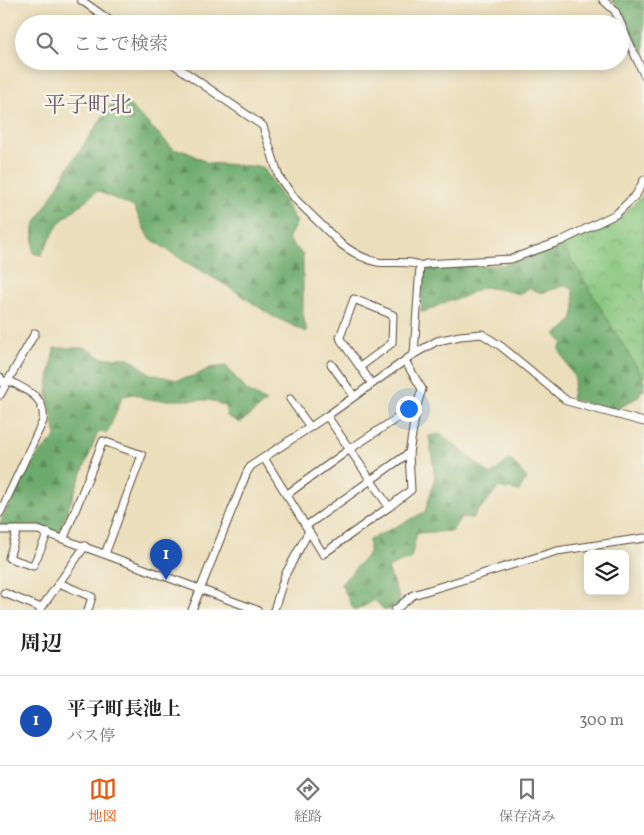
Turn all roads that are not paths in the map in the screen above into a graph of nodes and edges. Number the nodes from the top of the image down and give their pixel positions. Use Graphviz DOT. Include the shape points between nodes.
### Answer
graph roads {
  1 [pos="82,0"];
  2 [pos="602,0"];
  3 [pos="103,15"];
  4 [pos="617,15"];
  5 [pos="629,42"];
  6 [pos="182,70"];
  7 [pos="644,76"];
  8 [pos="644,180"];
  9 [pos="420,266"];
  10 [pos="35,333"];
  11 [pos="414,354"];
  12 [pos="405,360"];
  13 [pos="332,364"];
  14 [pos="360,367"];
  15 [pos="0,377"];
  16 [pos="7,383"];
  17 [pos="372,384"];
  18 [pos="0,395"];
  19 [pos="354,396"];
  20 [pos="290,399"];
  21 [pos="417,405"];
  22 [pos="327,416"];
  23 [pos="644,422"];
  24 [pos="310,428"];
  25 [pos="350,449"];
  26 [pos="409,453"];
  27 [pos="264,458"];
  28 [pos="372,481"];
  29 [pos="286,495"];
  30 [pos="389,507"];
  31 [pos="0,513"];
  32 [pos="308,529"];
  33 [pos="0,530"];
  34 [pos="18,530"];
  35 [pos="48,533"];
  36 [pos="64,538"];
  37 [pos="644,538"];
  38 [pos="85,546"];
  39 [pos="106,554"];
  40 [pos="59,583"];
  41 [pos="201,589"];
  42 [pos="4,593"];
  43 [pos="41,609"];
  44 [pos="248,609"];
  45 [pos="88,610"];
  46 [pos="192,610"];
  47 [pos="257,610"];
  48 [pos="274,610"];
  49 [pos="395,610"];
  1 -- 3 [label="street"];
  2 -- 4 [label="street"];
  5 -- 7 [label="street"];
  6 -- 9 [label="street" via="263,126 279,177 296,200 341,244 367,260 388,264 416,263"];
  8 -- 9 [label="street" via="636,195 616,214 560,241 511,259"];
  9 -- 11 [label="street"];
  10 -- 16 [label="street"];
  11 -- 12 [label="street"];
  11 -- 23 [label="street" via="437,341 482,334 502,346 567,401"];
  12 -- 17 [label="street"];
  12 -- 21 [label="street" via="422,389"];
  13 -- 19 [label="street"];
  14 -- 14 [label="street" via="340,337 354,299 393,316 392,343"];
  14 -- 17 [label="street"];
  15 -- 16 [label="street"];
  16 -- 18 [label="street"];
  16 -- 31 [label="street" via="33,394 44,410 43,421"];
  17 -- 19 [label="street"];
  19 -- 22 [label="street"];
  20 -- 24 [label="street"];
  21 -- 25 [label="street"];
  21 -- 26 [label="street"];
  22 -- 24 [label="street"];
  22 -- 25 [label="street"];
  24 -- 27 [label="street"];
  25 -- 28 [label="street"];
  25 -- 29 [label="street"];
  26 -- 28 [label="street"];
  26 -- 30 [label="street" via="411,490"];
  27 -- 29 [label="street"];
  27 -- 41 [label="street" via="247,472"];
  28 -- 30 [label="street"];
  28 -- 32 [label="street"];
  29 -- 32 [label="street"];
  30 -- 32 [label="street" via="323,554"];
  32 -- 48 [label="street" via="285,576"];
  33 -- 34 [label="street"];
  34 -- 35 [label="street"];
  34 -- 35 [label="street" via="9,558 33,566"];
  35 -- 36 [label="street"];
  36 -- 38 [label="street"];
  36 -- 39 [label="street" via="103,440 142,455"];
  37 -- 49 [label="street" via="557,551 413,595"];
  38 -- 39 [label="street"];
  38 -- 40 [label="street"];
  39 -- 41 [label="street"];
  40 -- 43 [label="street"];
  40 -- 45 [label="street" via="92,597"];
  41 -- 44 [label="street"];
  41 -- 46 [label="street"];
  42 -- 43 [label="street"];
  44 -- 47 [label="street"];
}
